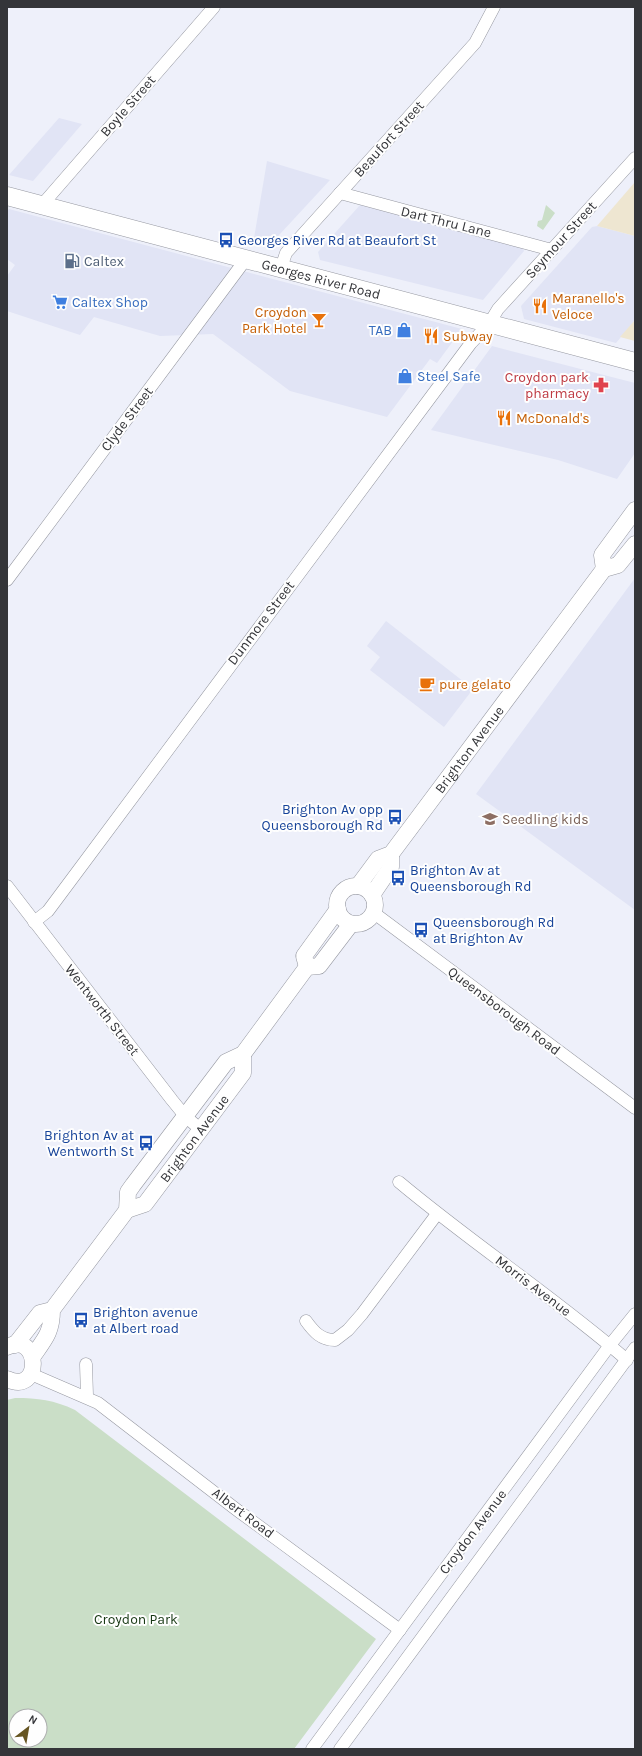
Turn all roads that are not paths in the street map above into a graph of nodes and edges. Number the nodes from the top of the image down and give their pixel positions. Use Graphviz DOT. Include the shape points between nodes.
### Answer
graph roads {
  1 [pos="214,7"];
  2 [pos="494,7"];
  3 [pos="635,158"];
  4 [pos="340,193"];
  5 [pos="7,196"];
  6 [pos="42,205"];
  7 [pos="552,250"];
  8 [pos="246,259"];
  9 [pos="281,268"];
  10 [pos="490,324"];
  11 [pos="635,362"];
  12 [pos="635,510"];
  13 [pos="635,544"];
  14 [pos="604,569"];
  15 [pos="7,580"];
  16 [pos="391,854"];
  17 [pos="7,886"];
  18 [pos="358,886"];
  19 [pos="372,895"];
  20 [pos="338,909"];
  21 [pos="374,913"];
  22 [pos="34,922"];
  23 [pos="351,924"];
  24 [pos="307,967"];
  25 [pos="243,1054"];
  26 [pos="635,1108"];
  27 [pos="185,1116"];
  28 [pos="200,1129"];
  29 [pos="399,1182"];
  30 [pos="127,1210"];
  31 [pos="437,1214"];
  32 [pos="52,1310"];
  33 [pos="635,1314"];
  34 [pos="306,1322"];
  35 [pos="610,1345"];
  36 [pos="11,1346"];
  37 [pos="635,1348"];
  38 [pos="33,1356"];
  39 [pos="627,1360"];
  40 [pos="86,1364"];
  41 [pos="31,1374"];
  42 [pos="7,1379"];
  43 [pos="87,1396"];
  44 [pos="507,1486"];
  45 [pos="525,1499"];
  46 [pos="400,1630"];
  47 [pos="312,1749"];
  48 [pos="340,1749"];
  1 -- 6 [label="street, Boyle Street"];
  2 -- 4 [label="street, Beaufort Street" via="475,43"];
  3 -- 7 [label="street, Seymour Street"];
  4 -- 7 [label="street, Dart Thru Lane"];
  4 -- 9 [label="street, Beaufort Street" via="286,253"];
  5 -- 6 [label="main road, Georges River Road"];
  6 -- 8 [label="main road, Georges River Road"];
  7 -- 10 [label="street, Seymour Street" via="498,309"];
  8 -- 9 [label="main road, Georges River Road"];
  8 -- 15 [label="street, Clyde Street"];
  9 -- 10 [label="main road, Georges River Road"];
  10 -- 11 [label="main road, Georges River Road"];
  10 -- 22 [label="street, Dunmore Street" via="471,343 409,424 48,911"];
  12 -- 14 [label="main road" via="602,555"];
  13 -- 14 [label="main road, Brighton Avenue" via="618,565"];
  14 -- 16 [label="main road, Brighton Avenue"];
  16 -- 18 [label="main road, Brighton Avenue" via="378,859"];
  16 -- 19 [label="main road, Brighton Avenue" via="391,867"];
  17 -- 22 [label="street, Wentworth Street"];
  18 -- 19 [label="main road" via="368,890"];
  18 -- 20 [label="main road" via="346,889 342,893"];
  19 -- 21 [label="main road"];
  20 -- 23 [label="main road" via="342,918"];
  20 -- 24 [label="main road, Brighton Avenue" via="304,956"];
  21 -- 23 [label="main road" via="367,921"];
  21 -- 26 [label="street, Queensborough Road"];
  22 -- 27 [label="street, Wentworth Street"];
  23 -- 24 [label="main road" via="319,966"];
  24 -- 25 [label="main road, Brighton Avenue"];
  25 -- 27 [label="main road, Brighton Avenue" via="226,1062"];
  25 -- 28 [label="main road, Brighton Avenue" via="243,1073"];
  27 -- 28 [label="street, Wentworth Street"];
  27 -- 30 [label="main road, Brighton Avenue" via="128,1192"];
  28 -- 30 [label="main road, Brighton Avenue" via="145,1204"];
  29 -- 31 [label="street, Morris Avenue"];
  30 -- 32 [label="main road"];
  31 -- 34 [label="street" via="362,1314 339,1337 328,1340 315,1334"];
  31 -- 35 [label="street, Morris Avenue"];
  32 -- 36 [label="main road" via="40,1313"];
  32 -- 38 [label="main road" via="52,1324 46,1339"];
  33 -- 35 [label="street, Croydon Avenue"];
  35 -- 39 [label="street, Morris Avenue"];
  35 -- 44 [label="street, Croydon Avenue"];
  36 -- 38 [label="main road" via="26,1348"];
  37 -- 39 [label="street, Croydon Avenue"];
  38 -- 41 [label="main road"];
  39 -- 45 [label="street, Croydon Avenue"];
  40 -- 43 [label="street"];
  41 -- 42 [label="main road" via="22,1381"];
  41 -- 43 [label="street, Albert Road"];
  43 -- 46 [label="street, Albert Road"];
  44 -- 45 [label="street"];
  44 -- 46 [label="street, Croydon Avenue"];
  45 -- 48 [label="street, Croydon Avenue"];
  46 -- 47 [label="street, Croydon Avenue"];
}
